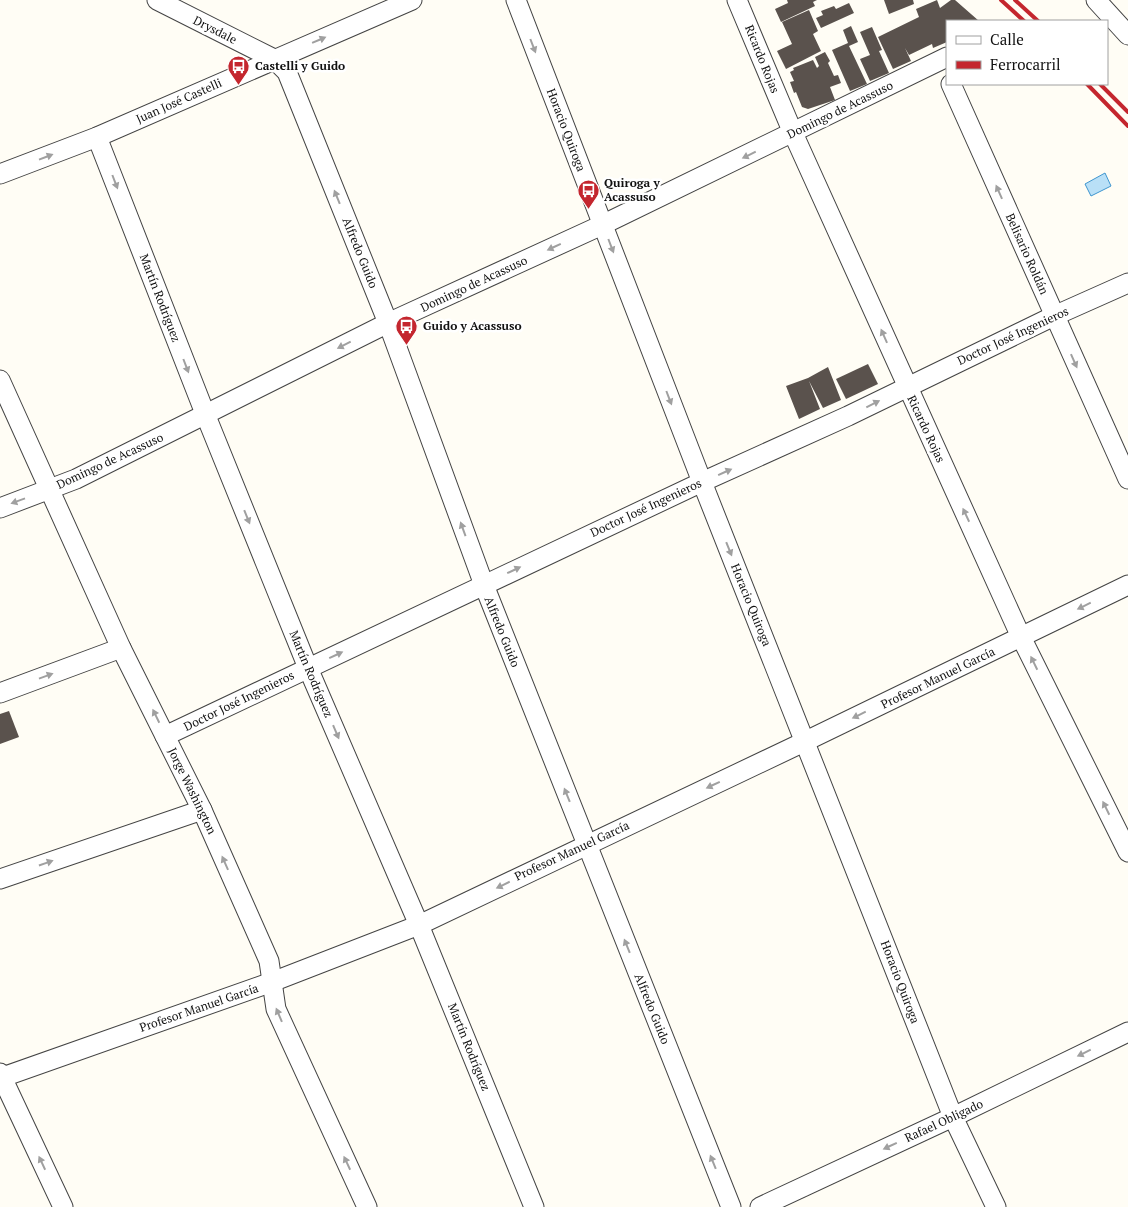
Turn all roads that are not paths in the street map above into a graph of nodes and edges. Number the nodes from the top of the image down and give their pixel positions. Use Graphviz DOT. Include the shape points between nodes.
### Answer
graph roads {
  1 [pos="157,0"];
  2 [pos="412,0"];
  3 [pos="516,0"];
  4 [pos="737,0"];
  5 [pos="1096,0"];
  6 [pos="1128,35"];
  7 [pos="274,60"];
  8 [pos="945,64"];
  9 [pos="950,85"];
  10 [pos="793,133"];
  11 [pos="97,137"];
  12 [pos="0,174"];
  13 [pos="602,225"];
  14 [pos="1128,283"];
  15 [pos="1054,316"];
  16 [pos="388,323"];
  17 [pos="0,380"];
  18 [pos="907,387"];
  19 [pos="206,416"];
  20 [pos="1128,479"];
  21 [pos="702,482"];
  22 [pos="50,490"];
  23 [pos="0,508"];
  24 [pos="484,585"];
  25 [pos="1128,585"];
  26 [pos="1022,637"];
  27 [pos="122,648"];
  28 [pos="308,668"];
  29 [pos="0,693"];
  30 [pos="166,736"];
  31 [pos="806,741"];
  32 [pos="202,810"];
  33 [pos="586,844"];
  34 [pos="1128,852"];
  35 [pos="0,879"];
  36 [pos="419,925"];
  37 [pos="272,982"];
  38 [pos="1128,1032"];
  39 [pos="1,1076"];
  40 [pos="953,1117"];
  41 [pos="63,1207"];
  42 [pos="367,1207"];
  43 [pos="534,1207"];
  44 [pos="731,1207"];
  45 [pos="760,1207"];
  46 [pos="996,1207"];
  1 -- 7 [label="street, Drysdale"];
  7 -- 2 [label="street, Juan José Castelli, one-way"];
  3 -- 13 [label="street, Horacio Quiroga, one-way"];
  4 -- 10 [label="street, Ricardo Rojas"];
  5 -- 6 [label="street"];
  7 -- 11 [label="street, Juan José Castelli"];
  16 -- 7 [label="street, Alfredo Guido, one-way" via="288,72"];
  8 -- 10 [label="street, Domingo de Acassuso"];
  15 -- 9 [label="street, Belisario Roldán, one-way"];
  10 -- 13 [label="street, Domingo de Acassuso, one-way"];
  18 -- 10 [label="street, Ricardo Rojas, one-way"];
  12 -- 11 [label="street, Juan José Castelli, one-way"];
  11 -- 19 [label="street, Martín Rodríguez, one-way"];
  13 -- 16 [label="street, Domingo de Acassuso, one-way"];
  13 -- 21 [label="street, Horacio Quiroga, one-way"];
  14 -- 15 [label="street, Doctor José Ingenieros"];
  15 -- 18 [label="street, Doctor José Ingenieros"];
  15 -- 20 [label="street, Belisario Roldán, one-way"];
  16 -- 19 [label="street, Domingo de Acassuso, one-way"];
  24 -- 16 [label="street, Alfredo Guido, one-way"];
  17 -- 22 [label="street, Jorge Washington"];
  21 -- 18 [label="street, Doctor José Ingenieros, one-way"];
  26 -- 18 [label="street, Ricardo Rojas, one-way"];
  19 -- 22 [label="street, Domingo de Acassuso"];
  19 -- 28 [label="street, Martín Rodríguez, one-way"];
  24 -- 21 [label="street, Doctor José Ingenieros, one-way"];
  21 -- 31 [label="street, Horacio Quiroga, one-way"];
  22 -- 23 [label="street, Domingo de Acassuso, one-way"];
  22 -- 27 [label="street, Jorge Washington"];
  28 -- 24 [label="street, Doctor José Ingenieros, one-way"];
  33 -- 24 [label="street, Alfredo Guido, one-way"];
  25 -- 26 [label="street, Profesor Manuel García, one-way"];
  26 -- 31 [label="street, Profesor Manuel García, one-way"];
  34 -- 26 [label="street, Ricardo Rojas, one-way"];
  29 -- 27 [label="street, one-way"];
  30 -- 27 [label="street, Jorge Washington, one-way"];
  28 -- 30 [label="street, Doctor José Ingenieros"];
  28 -- 36 [label="street, Martín Rodríguez, one-way"];
  30 -- 32 [label="street, Jorge Washington"];
  31 -- 33 [label="street, Profesor Manuel García, one-way"];
  31 -- 40 [label="street, Horacio Quiroga"];
  35 -- 32 [label="street, one-way"];
  37 -- 32 [label="street, Jorge Washington, one-way" via="269,961"];
  33 -- 36 [label="street, Profesor Manuel García, one-way"];
  44 -- 33 [label="street, Alfredo Guido, one-way"];
  36 -- 37 [label="street, Profesor Manuel García"];
  36 -- 43 [label="street, Martín Rodríguez"];
  37 -- 39 [label="street, Profesor Manuel García"];
  42 -- 37 [label="street, Jorge Washington, one-way" via="276,1009"];
  38 -- 40 [label="street, Rafael Obligado, one-way"];
  41 -- 39 [label="street, one-way"];
  40 -- 45 [label="street, Rafael Obligado, one-way"];
  40 -- 46 [label="street, Horacio Quiroga"];
}
